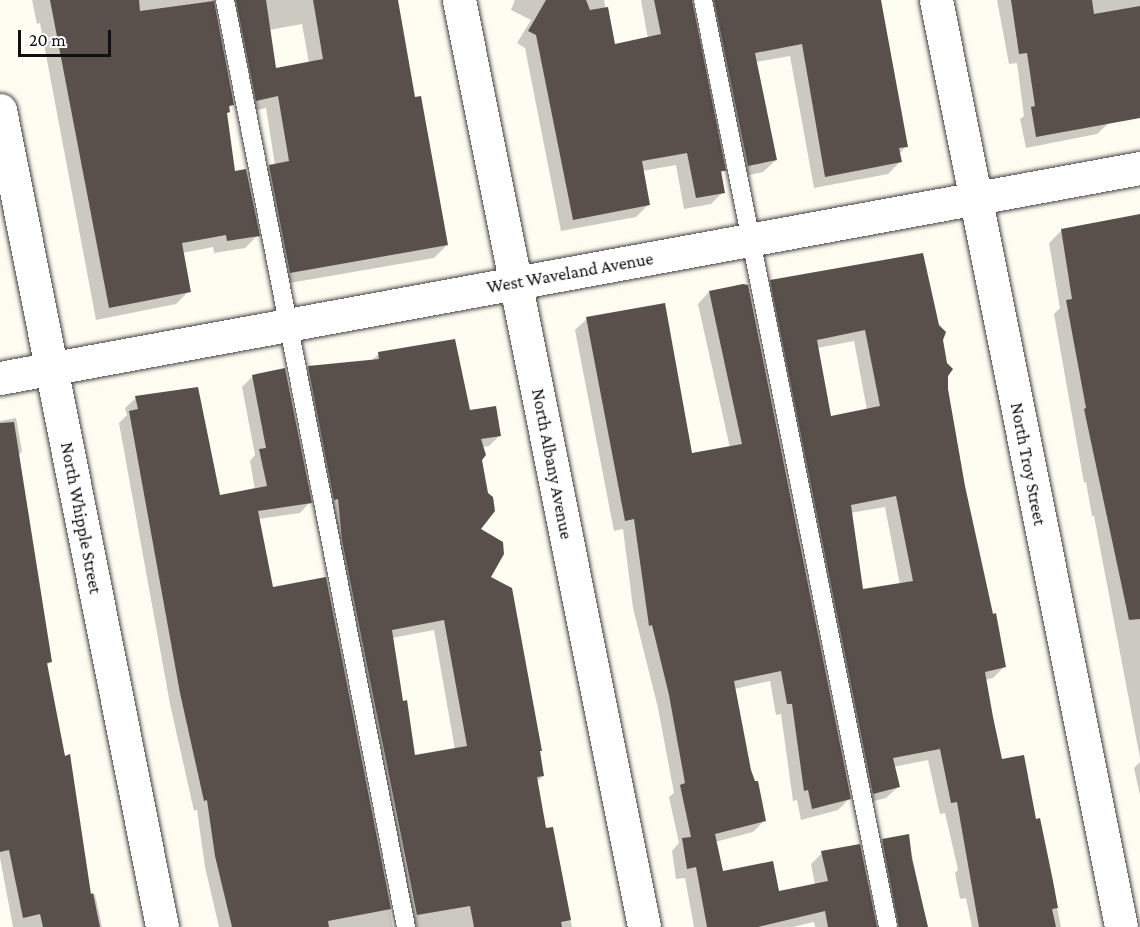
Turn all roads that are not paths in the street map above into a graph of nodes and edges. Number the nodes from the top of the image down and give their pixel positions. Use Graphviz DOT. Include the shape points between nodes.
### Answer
graph roads {
  1 [pos="225,0"];
  2 [pos="459,0"];
  3 [pos="703,0"];
  4 [pos="936,0"];
  5 [pos="0,110"];
  6 [pos="1140,168"];
  7 [pos="976,198"];
  8 [pos="751,239"];
  9 [pos="516,282"];
  10 [pos="289,324"];
  11 [pos="51,368"];
  12 [pos="0,378"];
  13 [pos="162,927"];
  14 [pos="406,927"];
  15 [pos="644,927"];
  16 [pos="888,927"];
  17 [pos="1121,927"];
  1 -- 10 [label="lane"];
  2 -- 9 [label="street, North Albany Avenue"];
  3 -- 8 [label="lane"];
  4 -- 7 [label="street, North Troy Street"];
  5 -- 11 [label="street, North Whipple Street"];
  6 -- 7 [label="street, West Waveland Avenue"];
  7 -- 8 [label="street, West Waveland Avenue"];
  7 -- 17 [label="street, North Troy Street"];
  8 -- 9 [label="street, West Waveland Avenue"];
  8 -- 16 [label="lane"];
  9 -- 10 [label="street, West Waveland Avenue"];
  9 -- 15 [label="street, North Albany Avenue"];
  10 -- 11 [label="street, West Waveland Avenue"];
  10 -- 14 [label="lane"];
  11 -- 12 [label="street, West Waveland Avenue"];
  11 -- 13 [label="street, North Whipple Street"];
}
